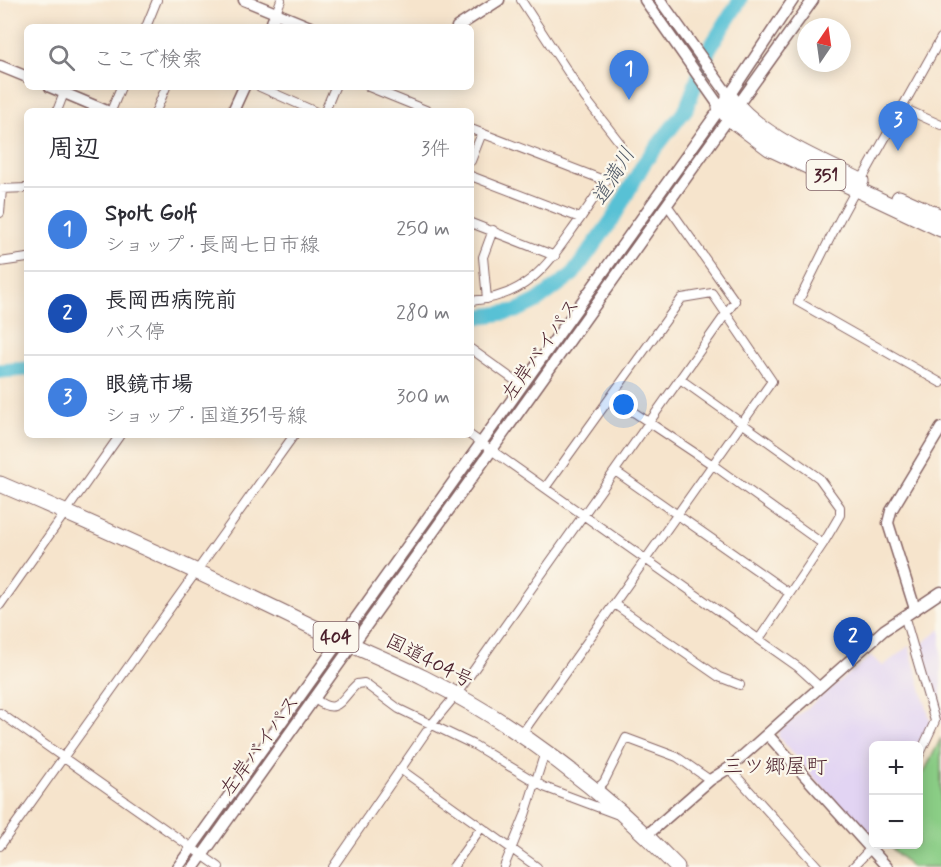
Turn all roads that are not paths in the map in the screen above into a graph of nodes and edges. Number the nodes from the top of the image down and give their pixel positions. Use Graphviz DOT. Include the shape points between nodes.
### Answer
graph roads {
  1 [pos="157,0"];
  2 [pos="244,0"];
  3 [pos="281,0"];
  4 [pos="499,0"];
  5 [pos="521,0"];
  6 [pos="645,0"];
  7 [pos="660,0"];
  8 [pos="793,0"];
  9 [pos="813,0"];
  10 [pos="276,13"];
  11 [pos="147,24"];
  12 [pos="271,24"];
  13 [pos="303,24"];
  14 [pos="462,24"];
  15 [pos="941,38"];
  16 [pos="0,66"];
  17 [pos="24,76"];
  18 [pos="57,90"];
  19 [pos="120,90"];
  20 [pos="165,90"];
  21 [pos="243,90"];
  22 [pos="267,90"];
  23 [pos="334,90"];
  24 [pos="376,90"];
  25 [pos="64,93"];
  26 [pos="729,107"];
  27 [pos="901,107"];
  28 [pos="58,108"];
  29 [pos="102,108"];
  30 [pos="110,108"];
  31 [pos="157,108"];
  32 [pos="234,108"];
  33 [pos="307,108"];
  34 [pos="326,108"];
  35 [pos="421,108"];
  36 [pos="941,125"];
  37 [pos="474,130"];
  38 [pos="482,133"];
  39 [pos="474,153"];
  40 [pos="474,177"];
  41 [pos="606,182"];
  42 [pos="859,185"];
  43 [pos="24,187"];
  44 [pos="1,189"];
  45 [pos="670,209"];
  46 [pos="0,213"];
  47 [pos="941,216"];
  48 [pos="580,218"];
  49 [pos="474,224"];
  50 [pos="941,229"];
  51 [pos="492,230"];
  52 [pos="555,256"];
  53 [pos="24,258"];
  54 [pos="0,262"];
  55 [pos="487,299"];
  56 [pos="474,301"];
  57 [pos="726,315"];
  58 [pos="474,351"];
  59 [pos="680,379"];
  60 [pos="941,383"];
  61 [pos="521,385"];
  62 [pos="612,397"];
  63 [pos="649,422"];
  64 [pos="742,423"];
  65 [pos="941,428"];
  66 [pos="118,438"];
  67 [pos="292,438"];
  68 [pos="474,438"];
  69 [pos="481,442"];
  70 [pos="491,450"];
  71 [pos="713,465"];
  72 [pos="615,471"];
  73 [pos="0,484"];
  74 [pos="545,488"];
  75 [pos="67,512"];
  76 [pos="584,514"];
  77 [pos="678,515"];
  78 [pos="823,544"];
  79 [pos="646,558"];
  80 [pos="197,571"];
  81 [pos="941,592"];
  82 [pos="789,593"];
  83 [pos="614,604"];
  84 [pos="0,605"];
  85 [pos="915,609"];
  86 [pos="904,615"];
  87 [pos="759,639"];
  88 [pos="346,642"];
  89 [pos="740,685"];
  90 [pos="820,687"];
  91 [pos="456,695"];
  92 [pos="315,699"];
  93 [pos="0,712"];
  94 [pos="431,725"];
  95 [pos="521,735"];
  96 [pos="768,735"];
  97 [pos="923,746"];
  98 [pos="545,752"];
  99 [pos="64,758"];
  100 [pos="729,768"];
  101 [pos="400,769"];
  102 [pos="710,780"];
  103 [pos="536,783"];
  104 [pos="595,791"];
  105 [pos="626,818"];
  106 [pos="481,828"];
  107 [pos="647,835"];
  108 [pos="869,842"];
  109 [pos="0,846"];
  110 [pos="192,848"];
  111 [pos="512,849"];
  112 [pos="872,849"];
  113 [pos="875,849"];
  114 [pos="203,856"];
  115 [pos="674,866"];
  116 [pos="178,867"];
  117 [pos="194,867"];
  118 [pos="219,867"];
  119 [pos="333,867"];
  120 [pos="453,867"];
  121 [pos="504,867"];
  122 [pos="537,867"];
  123 [pos="818,867"];
  124 [pos="853,867"];
  125 [pos="887,867"];
  1 -- 11 [label="street"];
  2 -- 10 [label="street"];
  3 -- 10 [label="street"];
  4 -- 14 [label="street"];
  5 -- 41 [label="street" via="623,148"];
  6 -- 26 [label="street" via="707,89"];
  7 -- 26 [label="street" via="713,76"];
  8 -- 26 [label="street, 左岸バイパス"];
  9 -- 26 [label="street, 左岸バイパス"];
  10 -- 12 [label="street"];
  10 -- 13 [label="street"];
  15 -- 27 [label="street"];
  16 -- 17 [label="street"];
  18 -- 25 [label="street"];
  19 -- 30 [label="street"];
  20 -- 31 [label="street"];
  21 -- 32 [label="street"];
  22 -- 33 [label="street"];
  23 -- 34 [label="street"];
  24 -- 35 [label="street"];
  25 -- 28 [label="street"];
  25 -- 29 [label="street"];
  26 -- 42 [label="highway, 351" via="769,148"];
  26 -- 61 [label="street, 左岸バイパス"];
  26 -- 70 [label="street, 左岸バイパス"];
  27 -- 36 [label="street"];
  27 -- 42 [label="street"];
  37 -- 38 [label="street"];
  38 -- 39 [label="street"];
  38 -- 41 [label="street"];
  40 -- 48 [label="street"];
  41 -- 48 [label="street"];
  42 -- 47 [label="highway, 351"];
  42 -- 50 [label="highway, 351"];
  42 -- 60 [label="street" via="829,236 828,247 798,302"];
  43 -- 44 [label="street"];
  44 -- 46 [label="street"];
  45 -- 57 [label="street" via="735,301"];
  48 -- 52 [label="street"];
  49 -- 51 [label="street"];
  51 -- 52 [label="street"];
  51 -- 55 [label="street" via="483,257"];
  52 -- 55 [label="street" via="520,287"];
  53 -- 54 [label="street"];
  55 -- 56 [label="street"];
  57 -- 59 [label="street"];
  57 -- 62 [label="street" via="712,293 682,298"];
  57 -- 64 [label="street" via="772,381"];
  58 -- 61 [label="street"];
  59 -- 63 [label="street"];
  59 -- 64 [label="street"];
  61 -- 69 [label="street, 左岸バイパス"];
  62 -- 63 [label="street"];
  62 -- 74 [label="street"];
  63 -- 71 [label="street"];
  63 -- 72 [label="street"];
  64 -- 71 [label="street"];
  64 -- 78 [label="street" via="824,483 840,507 840,515"];
  65 -- 85 [label="street" via="891,511 888,523"];
  66 -- 75 [label="street"];
  67 -- 80 [label="street"];
  68 -- 69 [label="street"];
  69 -- 70 [label="street"];
  69 -- 88 [label="street, 左岸バイパス"];
  70 -- 74 [label="street"];
  70 -- 88 [label="street, 左岸バイパス"];
  71 -- 77 [label="street"];
  71 -- 78 [label="street"];
  72 -- 76 [label="street"];
  72 -- 77 [label="street"];
  73 -- 75 [label="highway, 国道404号 / 404"];
  74 -- 76 [label="street"];
  75 -- 80 [label="highway, 国道404号 / 404"];
  75 -- 84 [label="street"];
  76 -- 79 [label="street"];
  76 -- 91 [label="street"];
  77 -- 79 [label="street"];
  77 -- 82 [label="street"];
  78 -- 82 [label="street"];
  79 -- 83 [label="street"];
  79 -- 87 [label="street"];
  80 -- 88 [label="highway, 国道404号 / 404"];
  80 -- 99 [label="street"];
  81 -- 85 [label="street"];
  82 -- 87 [label="street"];
  83 -- 89 [label="street" via="719,677"];
  83 -- 95 [label="street"];
  85 -- 86 [label="street"];
  86 -- 90 [label="street"];
  86 -- 97 [label="street" via="934,721"];
  87 -- 90 [label="street"];
  88 -- 91 [label="highway, 国道404号 / 404"];
  88 -- 92 [label="street, 左岸バイパス"];
  88 -- 110 [label="street, 左岸バイパス"];
  90 -- 96 [label="street"];
  91 -- 94 [label="street"];
  91 -- 95 [label="highway, 国道404号 / 404"];
  92 -- 94 [label="street" via="333,707 357,684 364,683 399,709"];
  92 -- 114 [label="street, 左岸バイパス"];
  93 -- 99 [label="street"];
  94 -- 101 [label="street"];
  94 -- 103 [label="street" via="474,745"];
  95 -- 98 [label="highway, 国道404号 / 404"];
  96 -- 100 [label="street"];
  96 -- 108 [label="street"];
  98 -- 103 [label="street"];
  98 -- 104 [label="highway, 国道404号 / 404"];
  99 -- 109 [label="street"];
  99 -- 110 [label="street"];
  100 -- 102 [label="street"];
  100 -- 123 [label="street"];
  101 -- 106 [label="street"];
  101 -- 119 [label="street"];
  102 -- 104 [label="street" via="677,757 626,738 604,782"];
  102 -- 107 [label="street"];
  103 -- 105 [label="street"];
  103 -- 111 [label="street"];
  104 -- 105 [label="highway, 国道404号 / 404"];
  105 -- 107 [label="highway, 国道404号 / 404"];
  106 -- 111 [label="street"];
  106 -- 120 [label="street"];
  107 -- 115 [label="highway, 国道404号 / 404"];
  110 -- 114 [label="street"];
  110 -- 116 [label="street, 左岸バイパス"];
  111 -- 121 [label="street"];
  111 -- 122 [label="street"];
  112 -- 124 [label="street"];
  113 -- 125 [label="street"];
  114 -- 117 [label="street, 左岸バイパス"];
  114 -- 118 [label="street"];
}
